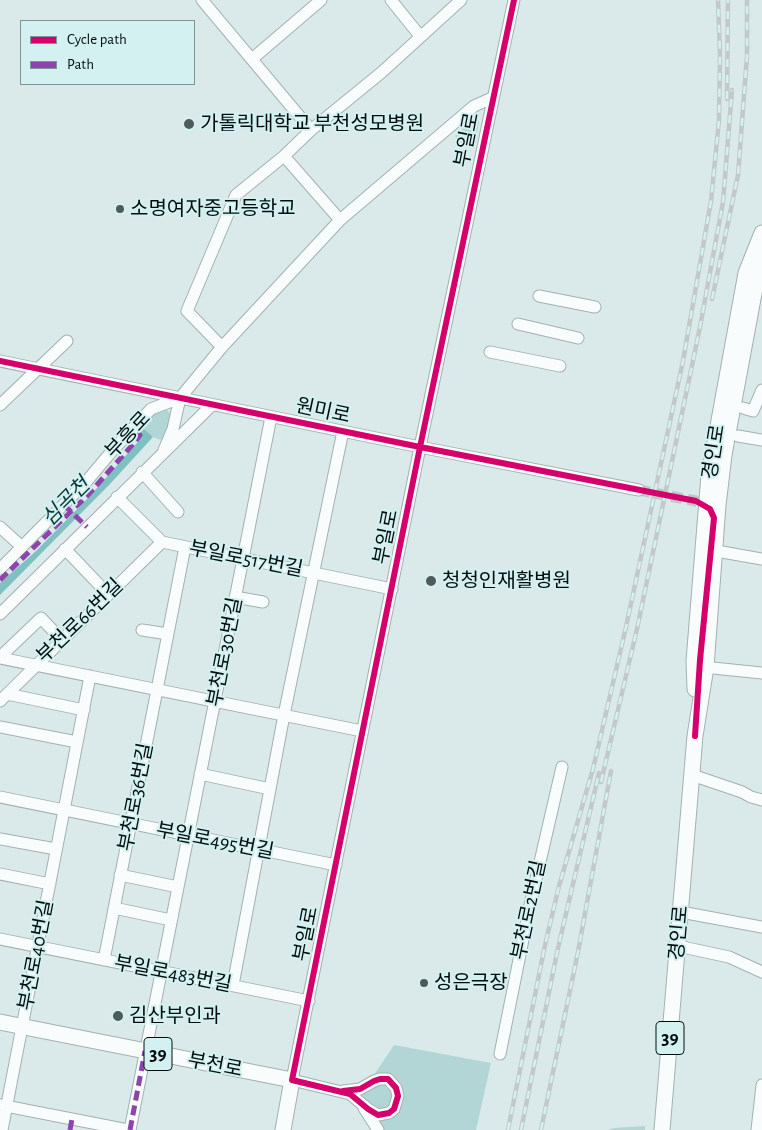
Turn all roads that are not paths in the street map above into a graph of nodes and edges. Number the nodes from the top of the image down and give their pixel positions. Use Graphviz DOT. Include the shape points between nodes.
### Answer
graph roads {
  1 [pos="321,0"];
  2 [pos="391,0"];
  3 [pos="461,0"];
  4 [pos="514,0"];
  5 [pos="206,1"];
  6 [pos="420,36"];
  7 [pos="252,59"];
  8 [pos="492,98"];
  9 [pos="311,130"];
  10 [pos="284,156"];
  11 [pos="340,220"];
  12 [pos="761,241"];
  13 [pos="539,296"];
  14 [pos="762,297"];
  15 [pos="595,307"];
  16 [pos="518,324"];
  17 [pos="578,338"];
  18 [pos="67,341"];
  19 [pos="222,347"];
  20 [pos="490,352"];
  21 [pos="0,361"];
  22 [pos="560,366"];
  23 [pos="37,369"];
  24 [pos="762,390"];
  25 [pos="180,398"];
  26 [pos="0,405"];
  27 [pos="212,405"];
  28 [pos="752,411"];
  29 [pos="271,417"];
  30 [pos="343,431"];
  31 [pos="738,436"];
  32 [pos="762,440"];
  33 [pos="420,447"];
  34 [pos="164,450"];
  35 [pos="142,472"];
  36 [pos="640,490"];
  37 [pos="716,493"];
  38 [pos="117,498"];
  39 [pos="178,512"];
  40 [pos="714,518"];
  41 [pos="0,527"];
  42 [pos="162,542"];
  43 [pos="185,546"];
  44 [pos="22,548"];
  45 [pos="65,549"];
  46 [pos="722,552"];
  47 [pos="243,558"];
  48 [pos="762,559"];
  49 [pos="0,569"];
  50 [pos="314,572"];
  51 [pos="392,589"];
  52 [pos="108,594"];
  53 [pos="236,597"];
  54 [pos="264,602"];
  55 [pos="0,614"];
  56 [pos="142,630"];
  57 [pos="168,634"];
  58 [pos="61,640"];
  59 [pos="0,657"];
  60 [pos="35,665"];
  61 [pos="713,668"];
  62 [pos="762,673"];
  63 [pos="90,676"];
  64 [pos="157,689"];
  65 [pos="3,698"];
  66 [pos="215,701"];
  67 [pos="84,710"];
  68 [pos="284,715"];
  69 [pos="0,727"];
  70 [pos="362,731"];
  71 [pos="695,736"];
  72 [pos="77,742"];
  73 [pos="562,767"];
  74 [pos="200,774"];
  75 [pos="692,775"];
  76 [pos="270,789"];
  77 [pos="0,797"];
  78 [pos="762,800"];
  79 [pos="64,811"];
  80 [pos="130,824"];
  81 [pos="188,835"];
  82 [pos="0,839"];
  83 [pos="56,849"];
  84 [pos="259,850"];
  85 [pos="336,865"];
  86 [pos="0,874"];
  87 [pos="120,875"];
  88 [pos="50,884"];
  89 [pos="178,887"];
  90 [pos="114,908"];
  91 [pos="681,912"];
  92 [pos="171,920"];
  93 [pos="762,927"];
  94 [pos="0,940"];
  95 [pos="678,946"];
  96 [pos="37,947"];
  97 [pos="104,960"];
  98 [pos="161,971"];
  99 [pos="762,972"];
  100 [pos="232,985"];
  101 [pos="309,1001"];
  102 [pos="0,1022"];
  103 [pos="23,1027"];
  104 [pos="145,1051"];
  105 [pos="500,1054"];
  106 [pos="292,1080"];
  107 [pos="762,1085"];
  108 [pos="342,1091"];
  109 [pos="357,1099"];
  110 [pos="3,1106"];
  111 [pos="71,1124"];
  112 [pos="375,1128"];
  113 [pos="2,1130"];
  114 [pos="129,1130"];
  115 [pos="282,1130"];
  116 [pos="662,1130"];
  117 [pos="757,1130"];
  1 -- 7 [label="street"];
  2 -- 6 [label="street"];
  3 -- 6 [label="street"];
  4 -- 8 [label="street, 부일로"];
  5 -- 7 [label="street"];
  6 -- 9 [label="street"];
  7 -- 9 [label="street"];
  8 -- 11 [label="street, 부흥로" via="474,106"];
  8 -- 33 [label="street, 부일로"];
  9 -- 10 [label="street"];
  10 -- 11 [label="street"];
  10 -- 19 [label="street" via="236,194 188,310"];
  11 -- 19 [label="street, 부흥로"];
  12 -- 37 [label="street"];
  12 -- 71 [label="main road, 경인로 / 39" via="746,273 709,475 694,661"];
  13 -- 15 [label="street"];
  14 -- 28 [label="main road, 경인로 / 39"];
  16 -- 17 [label="street"];
  18 -- 23 [label="street"];
  19 -- 25 [label="street, 부흥로"];
  20 -- 22 [label="street"];
  21 -- 23 [label="street, 원미로"];
  23 -- 25 [label="street, 원미로"];
  23 -- 26 [label="street"];
  24 -- 28 [label="street, 경인로"];
  25 -- 27 [label="street, 원미로"];
  25 -- 34 [label="street, 부흥로"];
  25 -- 44 [label="street, 부흥로" via="151,409"];
  27 -- 29 [label="street, 원미로"];
  27 -- 34 [label="street, 부흥로"];
  28 -- 31 [label="main road, 경인로 / 39"];
  29 -- 30 [label="street, 원미로"];
  29 -- 47 [label="street, 부천로30번길"];
  30 -- 33 [label="street, 원미로"];
  30 -- 50 [label="street"];
  31 -- 32 [label="street"];
  31 -- 46 [label="main road, 경인로 / 39" via="726,502"];
  33 -- 36 [label="street, 원미로"];
  33 -- 51 [label="street, 부일로"];
  34 -- 35 [label="street, 부흥로"];
  35 -- 38 [label="street, 부흥로"];
  35 -- 39 [label="street, 부흥로"];
  38 -- 42 [label="street, 부일로517번길"];
  38 -- 45 [label="street, 부흥로"];
  40 -- 71 [label="street"];
  41 -- 44 [label="street"];
  42 -- 43 [label="street, 부일로517번길"];
  42 -- 52 [label="street, 부천로66번길"];
  43 -- 47 [label="street, 부일로517번길"];
  43 -- 57 [label="street, 부천로36번길"];
  44 -- 49 [label="street, 부흥로"];
  45 -- 52 [label="street"];
  45 -- 55 [label="street, 부흥로"];
  46 -- 48 [label="street"];
  46 -- 61 [label="main road, 경인로 / 39"];
  47 -- 50 [label="street, 부일로517번길"];
  47 -- 53 [label="street, 부천로30번길"];
  50 -- 51 [label="street, 부일로517번길"];
  50 -- 68 [label="street"];
  51 -- 70 [label="street, 부일로"];
  52 -- 58 [label="street, 부천로66번길"];
  53 -- 54 [label="street"];
  53 -- 66 [label="street, 부천로30번길"];
  56 -- 57 [label="street"];
  57 -- 64 [label="street, 부천로36번길"];
  58 -- 59 [label="street" via="41,618"];
  58 -- 60 [label="street, 부천로66번길"];
  59 -- 60 [label="street"];
  60 -- 63 [label="street"];
  60 -- 65 [label="street, 부천로66번길"];
  61 -- 62 [label="street"];
  61 -- 71 [label="main road, 경인로 / 39"];
  63 -- 64 [label="street"];
  63 -- 67 [label="street, 부천로40번길"];
  64 -- 66 [label="street"];
  64 -- 80 [label="street, 부천로36번길"];
  65 -- 67 [label="street"];
  66 -- 68 [label="street"];
  66 -- 74 [label="street, 부천로30번길"];
  67 -- 72 [label="street, 부천로40번길"];
  68 -- 70 [label="street"];
  68 -- 76 [label="street"];
  69 -- 72 [label="street"];
  70 -- 85 [label="street, 부일로"];
  71 -- 75 [label="main road, 경인로 / 39"];
  72 -- 79 [label="street, 부천로40번길"];
  73 -- 105 [label="street, 부천로2번길"];
  74 -- 76 [label="street"];
  74 -- 81 [label="street, 부천로30번길"];
  75 -- 78 [label="street"];
  75 -- 91 [label="main road, 경인로 / 39"];
  76 -- 84 [label="street"];
  77 -- 79 [label="street, 부일로495번길"];
  79 -- 80 [label="street, 부일로495번길"];
  79 -- 83 [label="street, 부천로40번길"];
  80 -- 81 [label="street, 부일로495번길"];
  80 -- 87 [label="street, 부천로36번길"];
  81 -- 84 [label="street, 부일로495번길"];
  81 -- 89 [label="street, 부천로30번길"];
  82 -- 83 [label="street"];
  83 -- 88 [label="street, 부천로40번길"];
  84 -- 85 [label="street, 부일로495번길"];
  84 -- 100 [label="street"];
  85 -- 101 [label="street, 부일로"];
  86 -- 88 [label="street, 부천로40번길"];
  87 -- 89 [label="street"];
  87 -- 90 [label="street, 부천로36번길"];
  88 -- 96 [label="street, 부천로40번길"];
  89 -- 92 [label="street, 부천로30번길"];
  90 -- 92 [label="street"];
  90 -- 97 [label="street, 부천로36번길"];
  91 -- 93 [label="street"];
  91 -- 95 [label="main road, 경인로 / 39"];
  92 -- 98 [label="street, 부천로30번길"];
  94 -- 96 [label="street, 부일로483번길"];
  95 -- 99 [label="street" via="729,958"];
  95 -- 116 [label="main road, 경인로 / 39"];
  96 -- 97 [label="street, 부일로483번길"];
  96 -- 103 [label="street, 부천로40번길"];
  97 -- 98 [label="street, 부일로483번길"];
  98 -- 100 [label="street, 부일로483번길"];
  98 -- 104 [label="street, 부천로30번길"];
  100 -- 101 [label="street, 부일로483번길"];
  101 -- 106 [label="street, 부일로"];
  102 -- 103 [label="main road, 부천로 / 39"];
  103 -- 104 [label="main road, 부천로 / 39"];
  103 -- 110 [label="street, 부천로40번길"];
  104 -- 106 [label="main road, 부천로 / 39"];
  104 -- 114 [label="street, 부천로30번길"];
  106 -- 108 [label="street, 부천로"];
  106 -- 115 [label="main road, 부일로"];
  107 -- 117 [label="street"];
  108 -- 109 [label="street, 부천로"];
  108 -- 109 [label="street, 부천로" via="360,1089 380,1079 388,1080 396,1088 398,1096 394,1109 383,1115 372,1112"];
  109 -- 112 [label="street"];
  110 -- 111 [label="street"];
  110 -- 113 [label="street, 부천로40번길"];
  111 -- 114 [label="street"];
}
